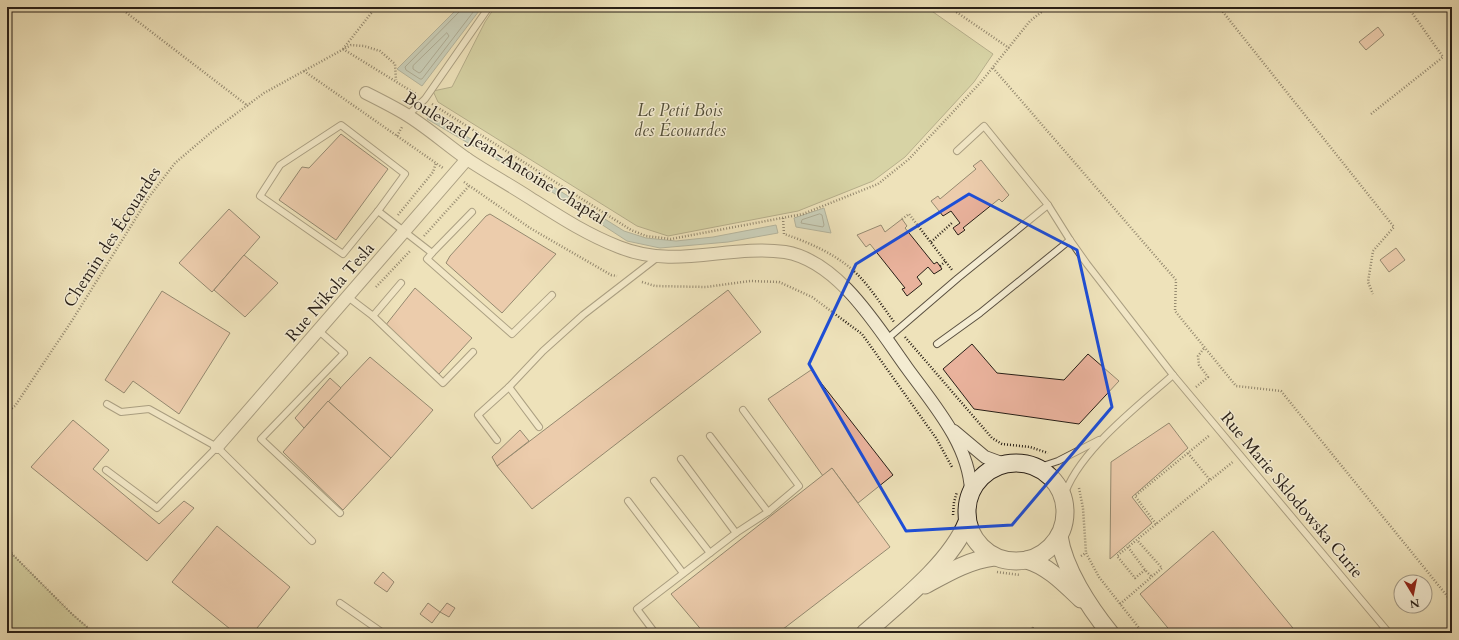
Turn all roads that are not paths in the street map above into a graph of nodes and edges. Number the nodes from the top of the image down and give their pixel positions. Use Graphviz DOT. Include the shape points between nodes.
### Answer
graph roads {
  1 [pos="489,7"];
  2 [pos="366,92"];
  3 [pos="408,116"];
  4 [pos="958,151"];
  5 [pos="467,159"];
  6 [pos="1048,205"];
  7 [pos="378,211"];
  8 [pos="472,212"];
  9 [pos="405,231"];
  10 [pos="1070,240"];
  11 [pos="432,253"];
  12 [pos="658,257"];
  13 [pos="401,283"];
  14 [pos="552,295"];
  15 [pos="348,297"];
  16 [pos="373,316"];
  17 [pos="318,331"];
  18 [pos="886,339"];
  19 [pos="937,344"];
  20 [pos="473,352"];
  21 [pos="1173,375"];
  22 [pos="509,388"];
  23 [pos="107,404"];
  24 [pos="743,410"];
  25 [pos="539,427"];
  26 [pos="951,429"];
  27 [pos="710,436"];
  28 [pos="497,440"];
  29 [pos="1100,440"];
  30 [pos="217,447"];
  31 [pos="681,459"];
  32 [pos="1004,464"];
  33 [pos="1037,468"];
  34 [pos="106,470"];
  35 [pos="654,481"];
  36 [pos="965,489"];
  37 [pos="1063,499"];
  38 [pos="628,501"];
  39 [pos="768,512"];
  40 [pos="340,513"];
  41 [pos="960,520"];
  42 [pos="736,533"];
  43 [pos="1059,536"];
  44 [pos="312,541"];
  45 [pos="710,553"];
  46 [pos="993,563"];
  47 [pos="1024,568"];
  48 [pos="683,574"];
  49 [pos="911,593"];
  50 [pos="340,603"];
  51 [pos="1092,611"];
  52 [pos="375,627"];
  53 [pos="371,633"];
  54 [pos="383,633"];
  55 [pos="655,633"];
  56 [pos="865,633"];
  57 [pos="1110,633"];
  58 [pos="1389,633"];
  1 -- 3 [label="lane" via="425,99"];
  2 -- 3 [label="street, Boulevard Jean-Antoine Chaptal"];
  3 -- 5 [label="street, Boulevard Jean-Antoine Chaptal"];
  4 -- 6 [label="lane, Rue Marie Sklodowska Curie" via="984,126"];
  5 -- 9 [label="street, Rue Nikola Tesla"];
  5 -- 12 [label="street, Boulevard Jean-Antoine Chaptal" via="582,231 621,248"];
  6 -- 10 [label="lane, Rue Marie Sklodowska Curie"];
  6 -- 18 [label="lane"];
  7 -- 7 [label="lane" via="405,174 341,125 280,165 260,196 343,254"];
  7 -- 9 [label="lane"];
  8 -- 11 [label="lane"];
  9 -- 11 [label="lane"];
  9 -- 15 [label="street, Rue Nikola Tesla"];
  10 -- 19 [label="lane" via="980,313"];
  10 -- 21 [label="lane, Rue Marie Sklodowska Curie"];
  11 -- 14 [label="lane" via="427,259 512,334"];
  12 -- 18 [label="street, Boulevard Jean-Antoine Chaptal" via="705,256 760,250 802,257 826,271 848,290 870,315"];
  12 -- 22 [label="lane" via="583,315 542,351"];
  13 -- 16 [label="lane"];
  15 -- 16 [label="lane"];
  15 -- 17 [label="street, Rue Nikola Tesla"];
  16 -- 20 [label="lane" via="443,383"];
  17 -- 30 [label="street, Rue Nikola Tesla"];
  17 -- 40 [label="lane" via="344,353 261,439"];
  18 -- 26 [label="street, Boulevard Jean-Antoine Chaptal"];
  21 -- 29 [label="lane"];
  21 -- 58 [label="lane, Rue Marie Sklodowska Curie"];
  22 -- 25 [label="lane"];
  22 -- 28 [label="lane" via="478,415"];
  23 -- 30 [label="lane" via="121,412 149,409"];
  24 -- 39 [label="lane" via="799,486"];
  26 -- 32 [label="street, Boulevard Jean-Antoine Chaptal" via="985,457"];
  26 -- 36 [label="street, Boulevard Jean-Antoine Chaptal" via="969,471"];
  27 -- 39 [label="lane"];
  29 -- 33 [label="lane" via="1058,461"];
  29 -- 37 [label="lane" via="1072,476"];
  30 -- 34 [label="lane" via="157,508"];
  30 -- 44 [label="lane"];
  31 -- 42 [label="lane"];
  32 -- 33 [label="main road" via="1026,464"];
  32 -- 36 [label="main road" via="990,470"];
  33 -- 37 [label="main road" via="1053,481"];
  35 -- 45 [label="lane"];
  36 -- 41 [label="main road" via="968,501 966,511"];
  37 -- 43 [label="main road" via="1064,518"];
  38 -- 48 [label="lane"];
  39 -- 42 [label="lane"];
  41 -- 46 [label="main road"];
  41 -- 49 [label="main road" via="960,536 953,548"];
  42 -- 45 [label="lane"];
  43 -- 47 [label="main road"];
  43 -- 51 [label="main road" via="1068,565"];
  45 -- 48 [label="lane"];
  46 -- 47 [label="main road" via="1010,561"];
  46 -- 49 [label="main road" via="979,560 964,565"];
  47 -- 51 [label="main road" via="1038,564 1058,578"];
  48 -- 55 [label="lane" via="637,609"];
  49 -- 56 [label="main road"];
  50 -- 52 [label="lane"];
  51 -- 57 [label="main road"];
  52 -- 53 [label="lane"];
  52 -- 54 [label="lane"];
}
